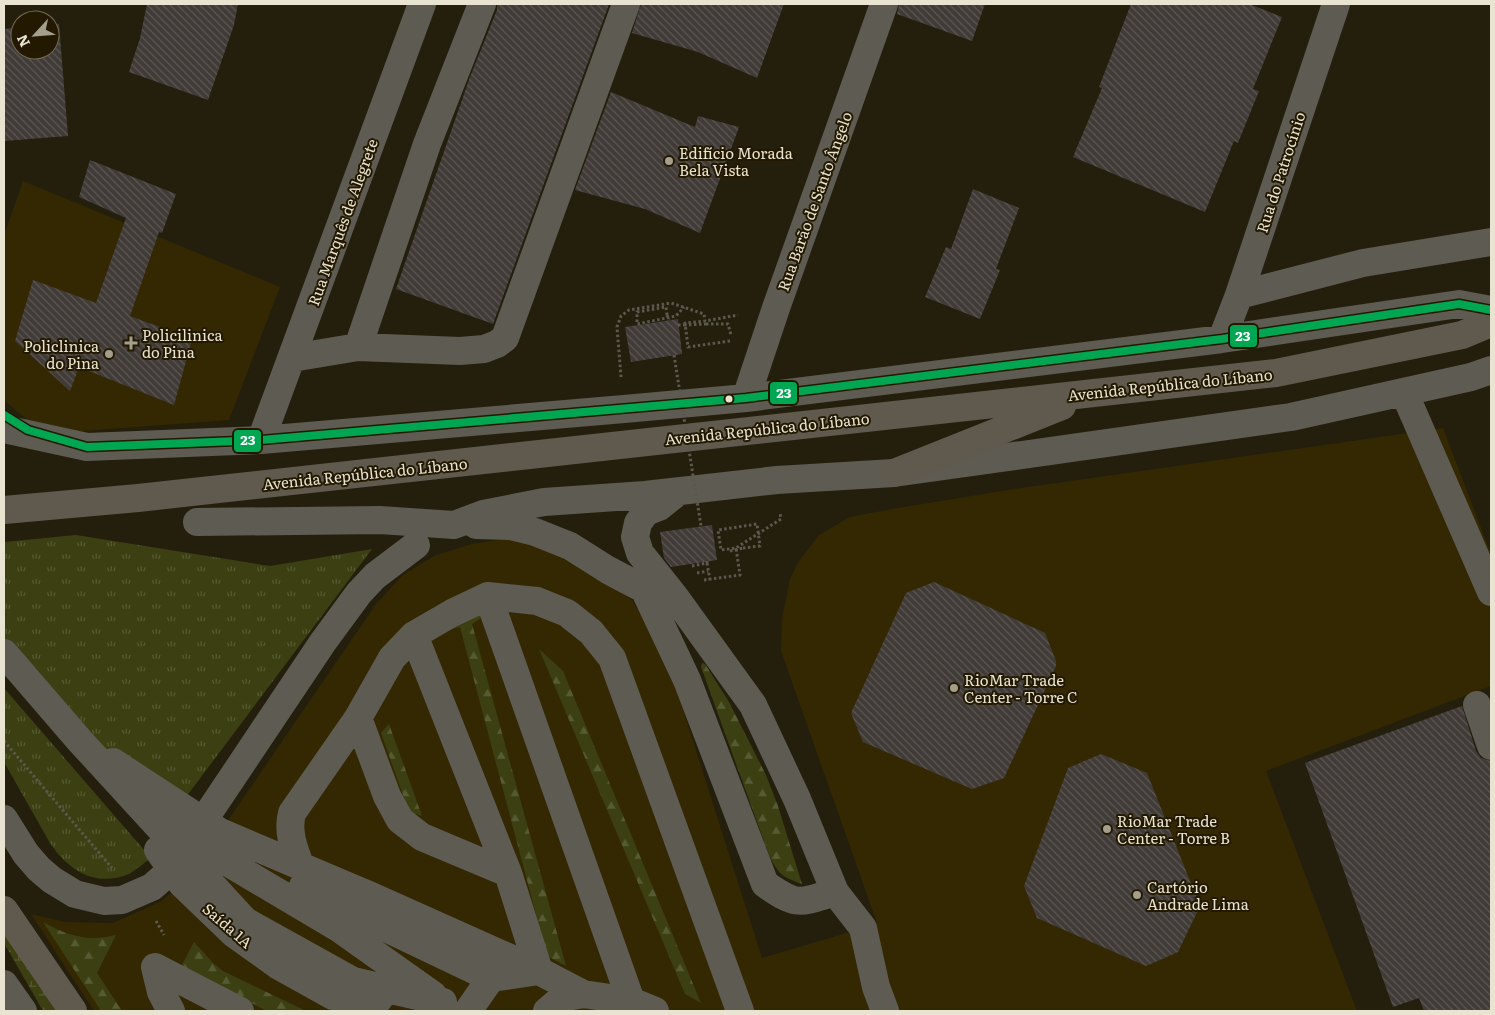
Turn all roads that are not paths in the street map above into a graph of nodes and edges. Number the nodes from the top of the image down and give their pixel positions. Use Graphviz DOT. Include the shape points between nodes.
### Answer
graph roads {
  1 [pos="422,4"];
  2 [pos="482,4"];
  3 [pos="626,4"];
  4 [pos="884,4"];
  5 [pos="1336,4"];
  6 [pos="1491,242"];
  7 [pos="1240,296"];
  8 [pos="1491,310"];
  9 [pos="1491,322"];
  10 [pos="1222,339"];
  11 [pos="358,347"];
  12 [pos="292,358"];
  13 [pos="1491,370"];
  14 [pos="1095,392"];
  15 [pos="1404,392"];
  16 [pos="746,398"];
  17 [pos="4,415"];
  18 [pos="4,430"];
  19 [pos="261,440"];
  20 [pos="88,447"];
  21 [pos="894,473"];
  22 [pos="679,491"];
  23 [pos="4,510"];
  24 [pos="197,522"];
  25 [pos="454,525"];
  26 [pos="1491,592"];
  27 [pos="488,596"];
  28 [pos="414,635"];
  29 [pos="4,653"];
  30 [pos="1477,706"];
  31 [pos="358,718"];
  32 [pos="80,741"];
  33 [pos="1491,746"];
  34 [pos="4,819"];
  35 [pos="300,867"];
  36 [pos="508,873"];
  37 [pos="836,892"];
  38 [pos="4,910"];
  39 [pos="539,971"];
  40 [pos="491,978"];
  41 [pos="4,984"];
  42 [pos="582,994"];
  43 [pos="643,1006"];
  44 [pos="450,1007"];
  45 [pos="23,1011"];
  46 [pos="73,1011"];
  47 [pos="171,1011"];
  48 [pos="240,1011"];
  49 [pos="468,1011"];
  50 [pos="547,1011"];
  51 [pos="740,1011"];
  52 [pos="885,1011"];
  1 -- 12 [label="street, Rua Marquês de Alegrete"];
  2 -- 11 [label="street" via="427,144"];
  3 -- 11 [label="street" via="505,338 484,349 460,351"];
  4 -- 16 [label="street, Rua Barão de Santo Ângelo"];
  5 -- 7 [label="street, Rua do Patrocínio"];
  6 -- 7 [label="street" via="1363,263"];
  7 -- 10 [label="street, Rua do Patrocínio"];
  8 -- 10 [label="street" via="1458,304"];
  9 -- 14 [label="main road, Avenida República do Líbano" via="1462,334 1276,373"];
  10 -- 16 [label="street"];
  11 -- 12 [label="street"];
  12 -- 19 [label="street, Rua Marquês de Alegrete"];
  13 -- 15 [label="street"];
  14 -- 21 [label="main road"];
  14 -- 23 [label="main road, Avenida República do Líbano"];
  15 -- 21 [label="street" via="1291,417"];
  15 -- 26 [label="street"];
  16 -- 19 [label="street"];
  17 -- 20 [label="street" via="28,430"];
  18 -- 20 [label="street"];
  19 -- 20 [label="street"];
  21 -- 22 [label="street" via="777,480"];
  22 -- 25 [label="street" via="544,502 483,514"];
  22 -- 37 [label="street" via="659,507 646,512 638,523 635,536 640,553 753,705"];
  24 -- 25 [label="street" via="380,520"];
  25 -- 34 [label="street, bridge" via="416,545 375,576 359,593 169,872 152,888 122,900 104,901 75,894 39,869"];
  25 -- 37 [label="street" via="511,526 535,532 570,546 644,589 687,680 765,884 785,897 802,902"];
  27 -- 28 [label="street"];
  27 -- 43 [label="street"];
  27 -- 51 [label="street" via="537,601 567,613 591,632 612,658"];
  28 -- 31 [label="street" via="392,658"];
  28 -- 36 [label="street"];
  29 -- 32 [label="street"];
  30 -- 33 [label="street"];
  31 -- 35 [label="street" via="292,813 291,838"];
  31 -- 36 [label="street" via="387,796 400,820 422,837"];
  32 -- 35 [label="street" via="220,832"];
  32 -- 40 [label="street" via="214,841"];
  32 -- 44 [label="street" via="208,850 340,929"];
  32 -- 44 [label="street, Saída 1A" via="182,884 233,933 278,966 333,996"];
  35 -- 39 [label="street"];
  36 -- 39 [label="street"];
  37 -- 52 [label="street" via="863,928 876,987"];
  38 -- 46 [label="main road"];
  39 -- 40 [label="street"];
  39 -- 42 [label="street"];
  40 -- 49 [label="street"];
  41 -- 45 [label="street"];
  42 -- 43 [label="street"];
  42 -- 50 [label="street" via="562,998"];
  47 -- 48 [label="street" via="161,992 155,967"];
}
